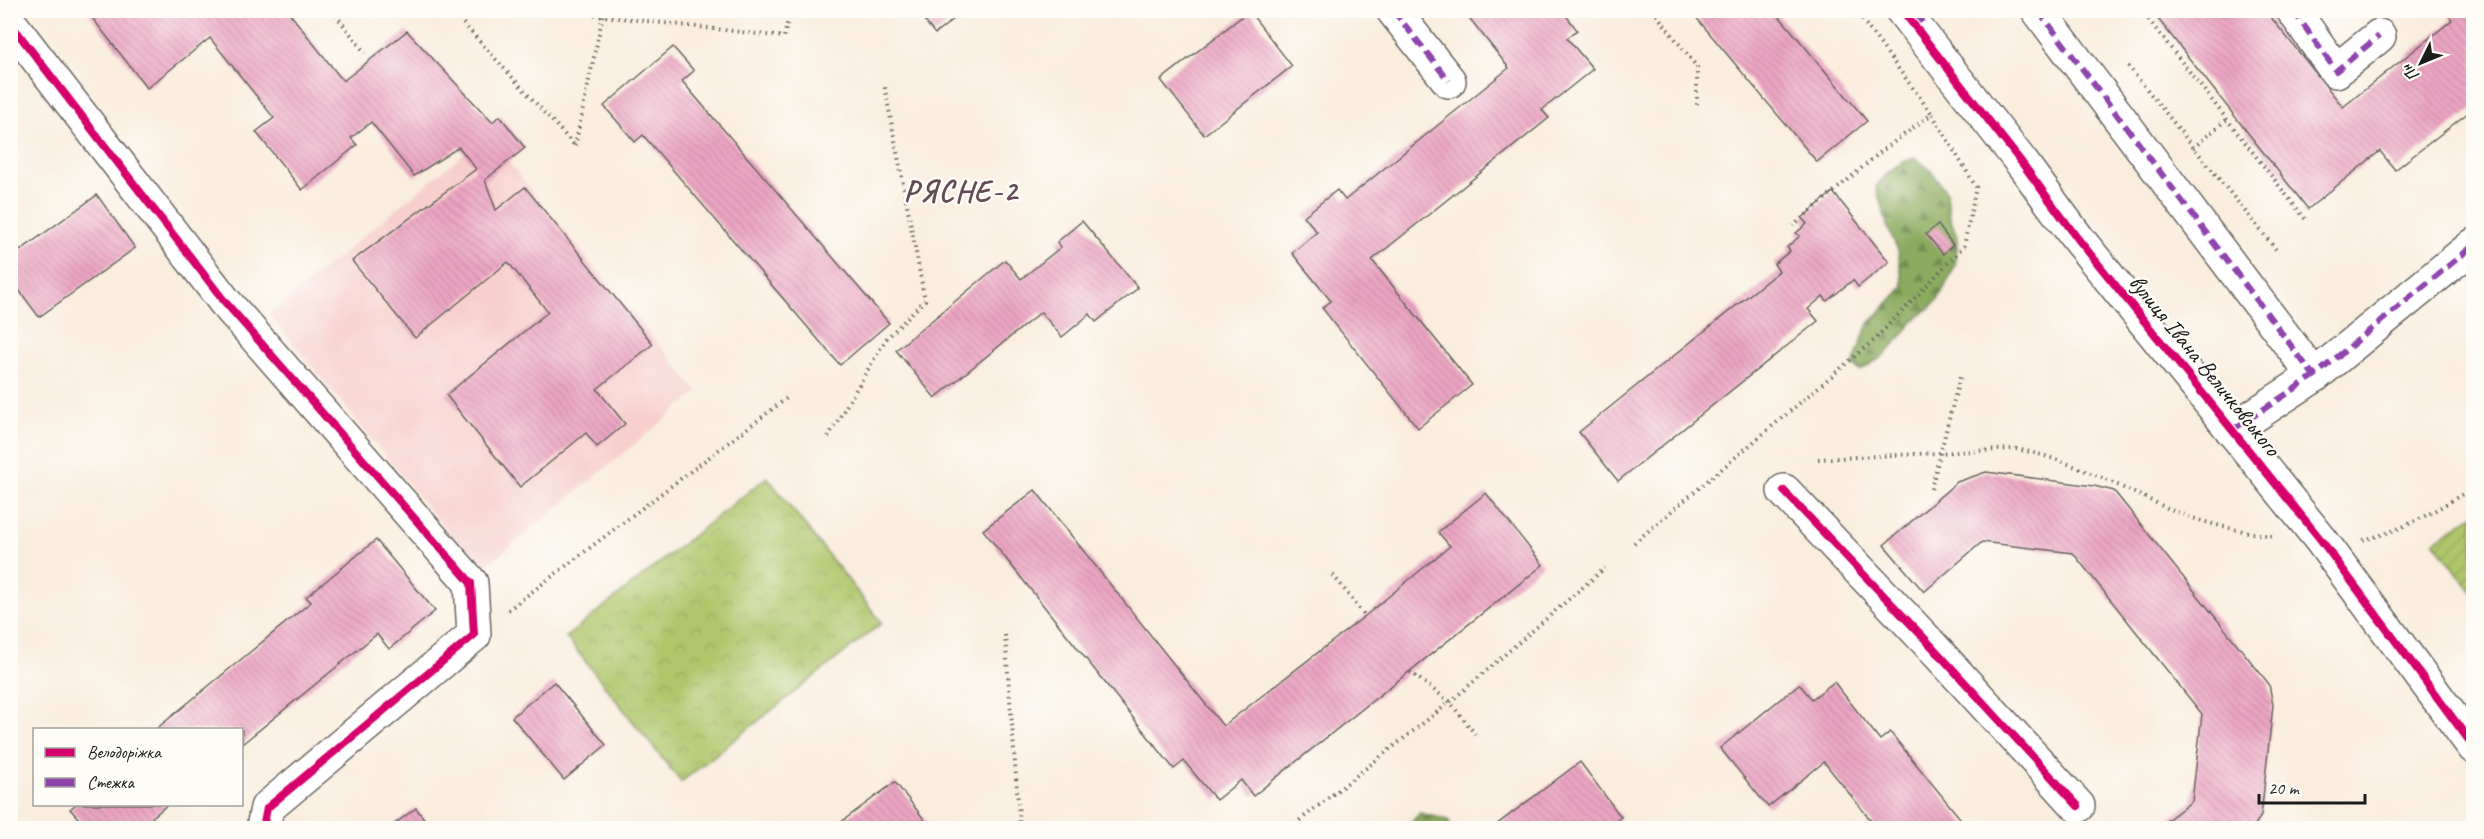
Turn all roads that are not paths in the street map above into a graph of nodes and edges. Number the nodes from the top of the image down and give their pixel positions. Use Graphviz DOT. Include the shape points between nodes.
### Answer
graph roads {
  1 [pos="1393,10"];
  2 [pos="2038,10"];
  3 [pos="2293,10"];
  4 [pos="1917,15"];
  5 [pos="10,23"];
  6 [pos="2379,36"];
  7 [pos="1449,81"];
  8 [pos="2474,245"];
  9 [pos="2314,376"];
  10 [pos="2232,430"];
  11 [pos="1784,491"];
  12 [pos="2474,747"];
  13 [pos="2078,806"];
  14 [pos="263,828"];
  1 -- 7 [label="street"];
  2 -- 9 [label="street"];
  3 -- 6 [label="street" via="2336,71"];
  4 -- 10 [label="street, вулиця Івана Величковського" via="2078,239"];
  5 -- 14 [label="street" via="225,302 471,583 474,635 267,808"];
  8 -- 9 [label="street"];
  9 -- 10 [label="street"];
  10 -- 12 [label="street, вулиця Івана Величковського" via="2321,540"];
  11 -- 13 [label="street"];
}
